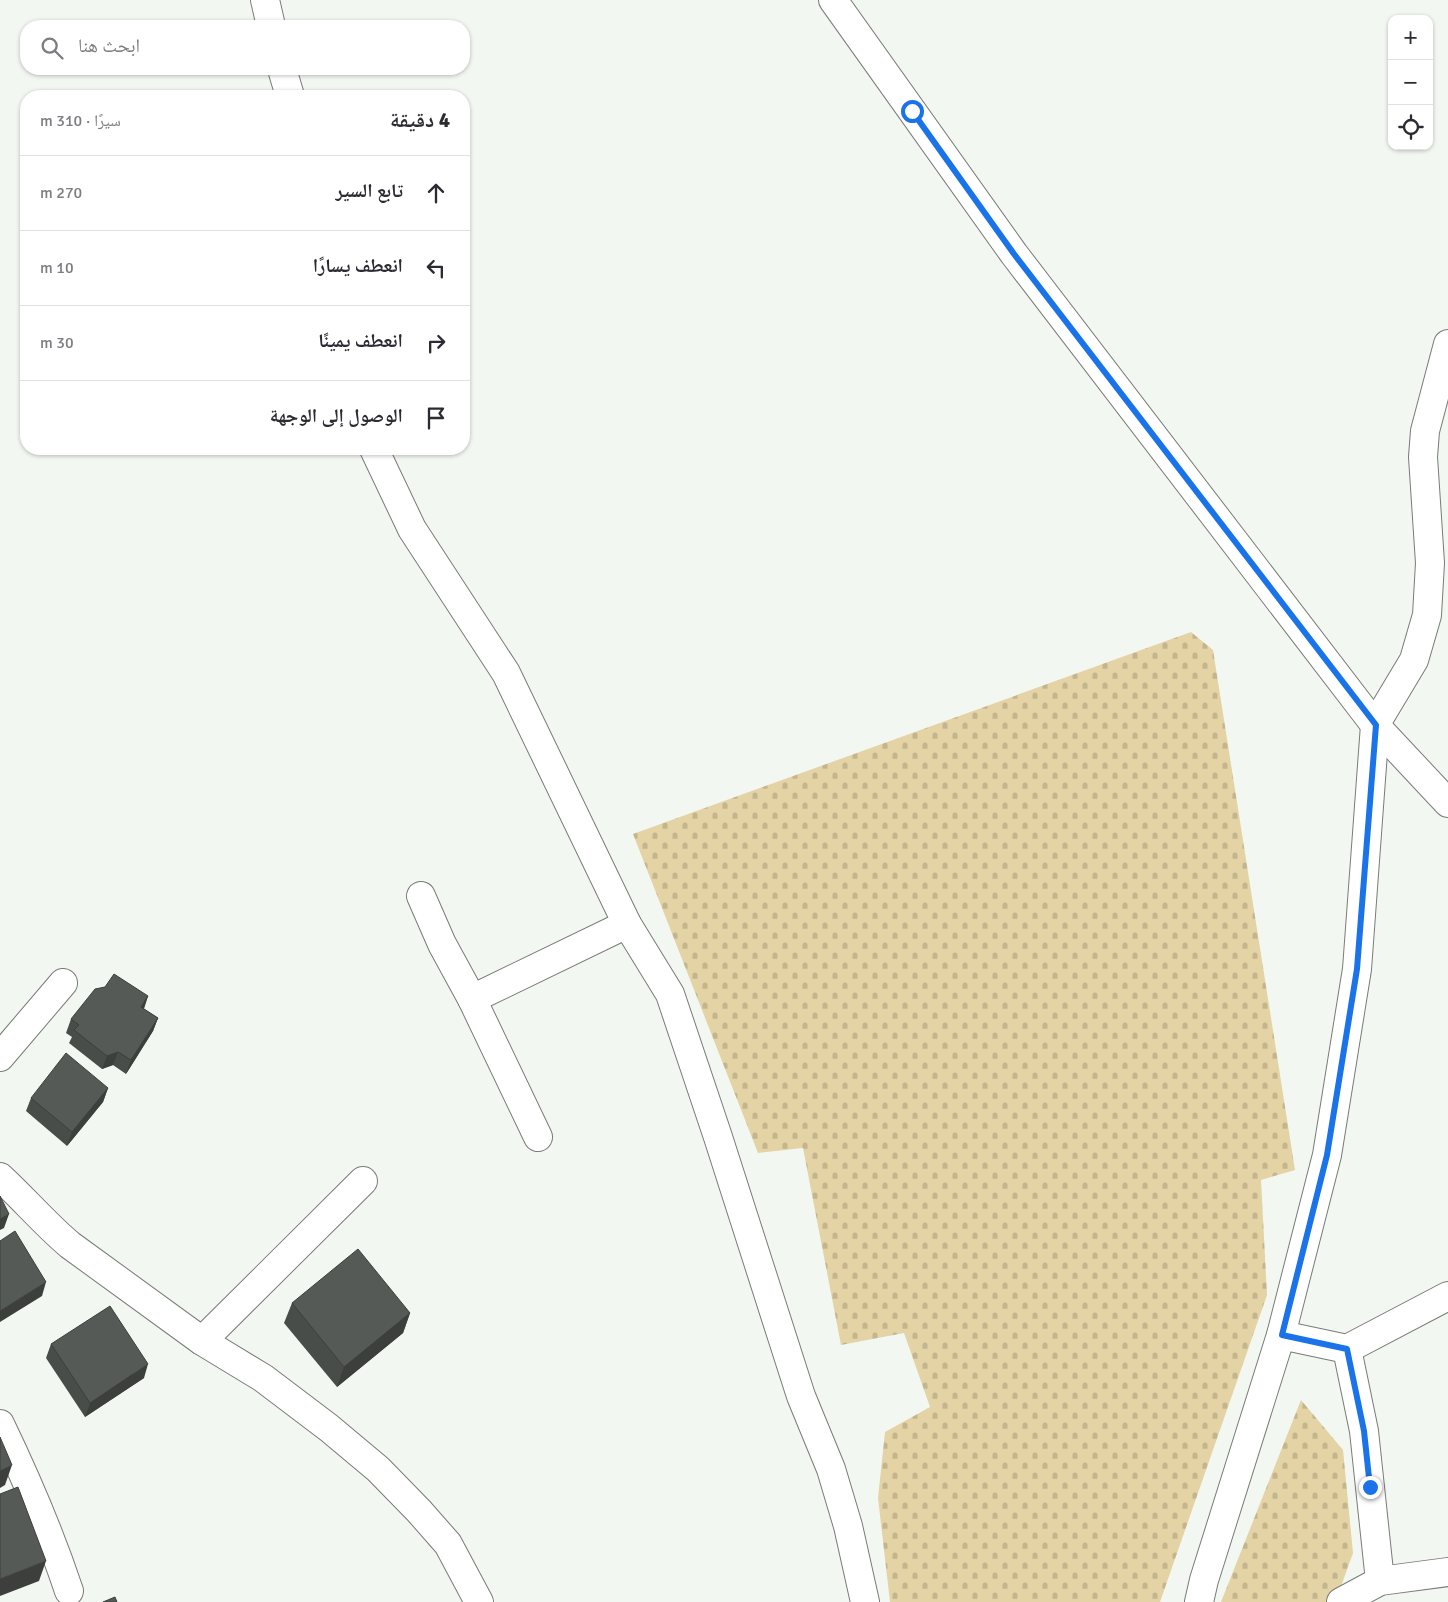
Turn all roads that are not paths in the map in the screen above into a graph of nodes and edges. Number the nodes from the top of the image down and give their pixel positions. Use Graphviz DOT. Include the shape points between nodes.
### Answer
graph roads {
  1 [pos="265,0"];
  2 [pos="833,0"];
  3 [pos="270,20"];
  4 [pos="284,75"];
  5 [pos="288,90"];
  6 [pos="1448,344"];
  7 [pos="377,455"];
  8 [pos="1376,725"];
  9 [pos="1448,803"];
  10 [pos="421,896"];
  11 [pos="627,924"];
  12 [pos="63,983"];
  13 [pos="472,999"];
  14 [pos="0,1057"];
  15 [pos="538,1137"];
  16 [pos="0,1177"];
  17 [pos="363,1181"];
  18 [pos="1448,1296"];
  19 [pos="1282,1335"];
  20 [pos="202,1341"];
  21 [pos="1347,1349"];
  22 [pos="0,1424"];
  23 [pos="1448,1572"];
  24 [pos="1380,1581"];
  25 [pos="69,1591"];
  26 [pos="479,1602"];
  27 [pos="865,1602"];
  28 [pos="1199,1602"];
  29 [pos="1341,1602"];
  1 -- 3 [label="street"];
  2 -- 8 [label="street" via="1014,254"];
  4 -- 5 [label="street"];
  6 -- 8 [label="street" via="1425,431 1423,457 1430,563 1427,615 1414,660"];
  7 -- 11 [label="street" via="412,529 506,673"];
  8 -- 9 [label="street"];
  8 -- 19 [label="street" via="1355,979 1327,1155"];
  10 -- 13 [label="street"];
  11 -- 13 [label="street"];
  11 -- 27 [label="street" via="670,994 801,1396 831,1469"];
  12 -- 14 [label="street"];
  13 -- 15 [label="street"];
  16 -- 20 [label="street" via="70,1245"];
  17 -- 20 [label="street"];
  18 -- 21 [label="street"];
  19 -- 21 [label="street"];
  19 -- 28 [label="street"];
  20 -- 26 [label="street" via="262,1378 378,1470 448,1544"];
  21 -- 24 [label="street" via="1364,1431"];
  22 -- 25 [label="street" via="21,1467"];
  23 -- 24 [label="street"];
  24 -- 29 [label="street"];
}
